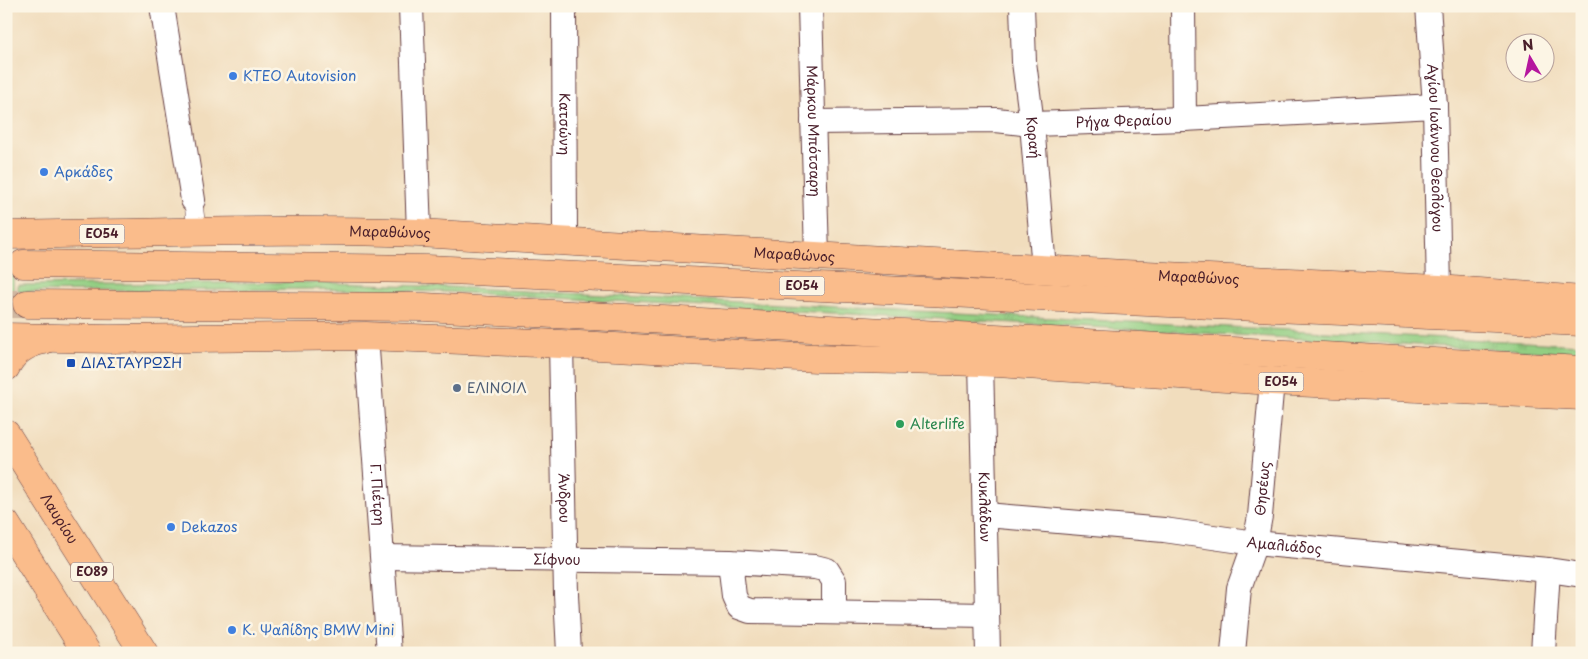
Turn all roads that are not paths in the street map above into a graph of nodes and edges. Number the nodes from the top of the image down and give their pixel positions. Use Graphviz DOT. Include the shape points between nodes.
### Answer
graph roads {
  1 [pos="162,6"];
  2 [pos="411,6"];
  3 [pos="564,6"];
  4 [pos="810,6"];
  5 [pos="1022,6"];
  6 [pos="1183,6"];
  7 [pos="1428,6"];
  8 [pos="1435,106"];
  9 [pos="1184,119"];
  10 [pos="814,122"];
  11 [pos="1032,124"];
  12 [pos="193,200"];
  13 [pos="197,232"];
  14 [pos="419,233"];
  15 [pos="7,236"];
  16 [pos="565,241"];
  17 [pos="817,256"];
  18 [pos="23,264"];
  19 [pos="1044,269"];
  20 [pos="1439,290"];
  21 [pos="1582,300"];
  22 [pos="27,304"];
  23 [pos="1582,322"];
  24 [pos="366,336"];
  25 [pos="6,337"];
  26 [pos="62,338"];
  27 [pos="561,344"];
  28 [pos="981,362"];
  29 [pos="6,367"];
  30 [pos="1582,370"];
  31 [pos="1272,381"];
  32 [pos="1582,396"];
  33 [pos="6,434"];
  34 [pos="986,515"];
  35 [pos="6,524"];
  36 [pos="1255,543"];
  37 [pos="383,557"];
  38 [pos="566,559"];
  39 [pos="730,562"];
  40 [pos="1548,570"];
  41 [pos="1582,574"];
  42 [pos="834,612"];
  43 [pos="987,615"];
  44 [pos="87,653"];
  45 [pos="144,653"];
  46 [pos="389,653"];
  47 [pos="569,653"];
  48 [pos="988,653"];
  49 [pos="1233,653"];
  50 [pos="1543,653"];
  1 -- 12 [label="street"];
  2 -- 14 [label="street"];
  3 -- 16 [label="street, Κατσώνη"];
  4 -- 10 [label="street, Μάρκου Μπότσαρη"];
  5 -- 11 [label="street, Κοραή" via="1024,62"];
  6 -- 9 [label="street"];
  7 -- 8 [label="street, Αγίου Ιωάννου Θεολόγου"];
  8 -- 9 [label="street, Ρήγα Φεραίου"];
  8 -- 20 [label="street, Αγίου Ιωάννου Θεολόγου"];
  9 -- 11 [label="street, Ρήγα Φεραίου"];
  10 -- 11 [label="street, Ρήγα Φεραίου" via="996,120"];
  10 -- 17 [label="street, Μάρκου Μπότσαρη"];
  11 -- 19 [label="street, Κοραή"];
  12 -- 13 [label="street"];
  13 -- 14 [label="main road, Μαραθώνος / ΕΟ54"];
  13 -- 15 [label="main road, Μαραθώνος / ΕΟ54"];
  14 -- 16 [label="main road, Μαραθώνος / ΕΟ54"];
  16 -- 17 [label="main road, Μαραθώνος / ΕΟ54"];
  17 -- 19 [label="main road, Μαραθώνος / ΕΟ54"];
  18 -- 23 [label="main road, Μαραθώνος / ΕΟ54" via="427,269"];
  19 -- 20 [label="main road, Μαραθώνος / ΕΟ54"];
  20 -- 21 [label="main road, Μαραθώνος / ΕΟ54"];
  22 -- 30 [label="main road, ΕΟ54" via="424,307"];
  24 -- 26 [label="main road, ΕΟ54"];
  24 -- 27 [label="main road, ΕΟ54"];
  24 -- 37 [label="street, Γ. Πιέτρη"];
  25 -- 26 [label="main road, ΕΟ54"];
  26 -- 29 [label="main road" via="24,347 14,354"];
  27 -- 28 [label="main road, ΕΟ54" via="816,358"];
  27 -- 38 [label="street, Άνδρου"];
  28 -- 31 [label="main road, ΕΟ54"];
  28 -- 34 [label="street, Κυκλάδων"];
  31 -- 32 [label="main road, ΕΟ54"];
  31 -- 36 [label="street, Θησέως"];
  33 -- 45 [label="main road, Λαυρίου / ΕΟ89"];
  34 -- 36 [label="street, Αμαλιάδος" via="1164,530"];
  34 -- 43 [label="street, Κυκλάδων"];
  35 -- 44 [label="main road"];
  36 -- 40 [label="street, Αμαλιάδος"];
  36 -- 49 [label="street, Θησέως" via="1239,588"];
  37 -- 38 [label="street, Σίφνου"];
  37 -- 46 [label="street, Γ. Πιέτρη"];
  38 -- 39 [label="street, Σίφνου"];
  38 -- 47 [label="street, Άνδρου"];
  39 -- 42 [label="street, Σίφνου" via="827,570 834,581"];
  39 -- 42 [label="street" via="738,607 750,611"];
  40 -- 41 [label="street, Αμαλιάδος"];
  40 -- 50 [label="street"];
  42 -- 43 [label="street"];
  43 -- 48 [label="street, Κυκλάδων"];
}
